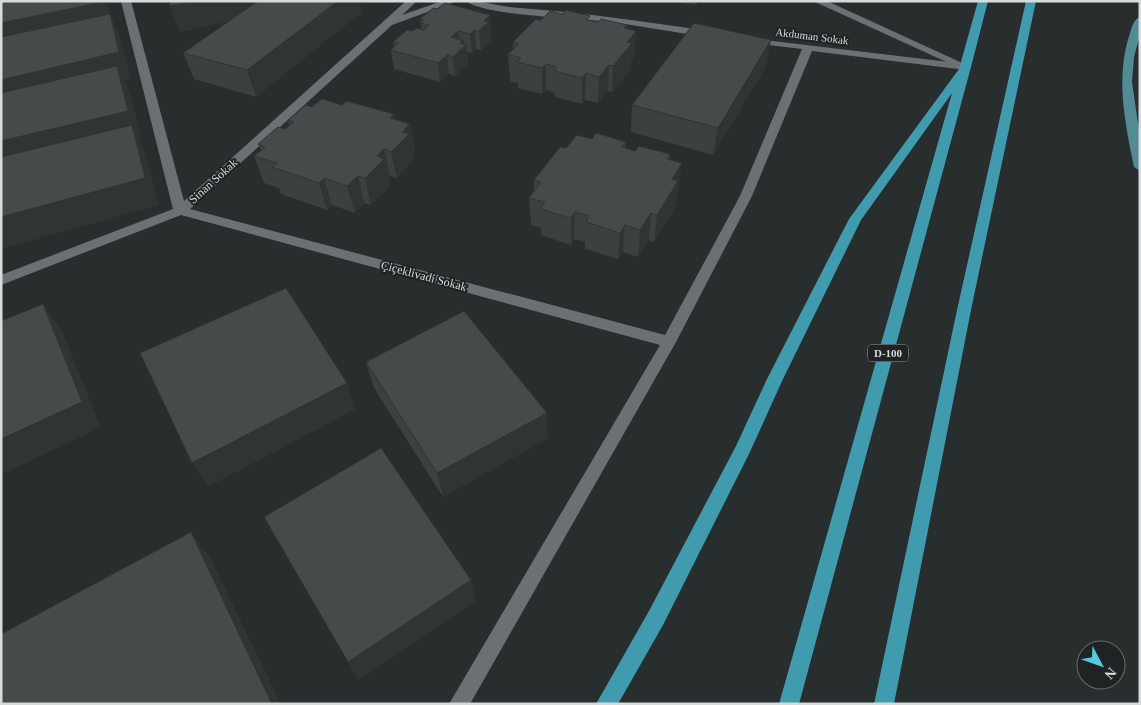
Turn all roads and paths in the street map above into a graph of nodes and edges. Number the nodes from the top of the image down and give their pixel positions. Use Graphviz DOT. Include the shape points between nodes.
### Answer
graph roads {
  1 [pos="126,1"];
  2 [pos="412,1"];
  3 [pos="452,1"];
  4 [pos="471,1"];
  5 [pos="535,1"];
  6 [pos="818,1"];
  7 [pos="983,1"];
  8 [pos="1031,1"];
  9 [pos="566,14"];
  10 [pos="1140,20"];
  11 [pos="389,23"];
  12 [pos="721,36"];
  13 [pos="740,39"];
  14 [pos="808,48"];
  15 [pos="966,67"];
  16 [pos="1140,167"];
  17 [pos="180,211"];
  18 [pos="1,280"];
  19 [pos="669,342"];
  20 [pos="459,704"];
  21 [pos="606,704"];
  22 [pos="789,704"];
  23 [pos="884,704"];
  1 -- 17 [label="street"];
  2 -- 11 [label="street, Sinan Sokak"];
  3 -- 11 [label="street, Sinan Sokak"];
  4 -- 9 [label="street" via="486,7 528,13"];
  5 -- 9 [label="street"];
  6 -- 15 [label="street"];
  7 -- 15 [label="highway, D-100"];
  8 -- 23 [label="highway"];
  9 -- 12 [label="street"];
  10 -- 16 [label="main road" via="1127,70 1131,122"];
  11 -- 17 [label="street, Sinan Sokak"];
  13 -- 14 [label="street, Akduman Sokak"];
  14 -- 15 [label="street, Akduman Sokak"];
  14 -- 19 [label="street" via="746,196"];
  15 -- 21 [label="highway" via="855,219 661,609"];
  15 -- 22 [label="highway, D-100"];
  17 -- 18 [label="street, Sinan Sokak"];
  17 -- 19 [label="street, Çiçeklivadi Sokak"];
  19 -- 20 [label="street"];
}
